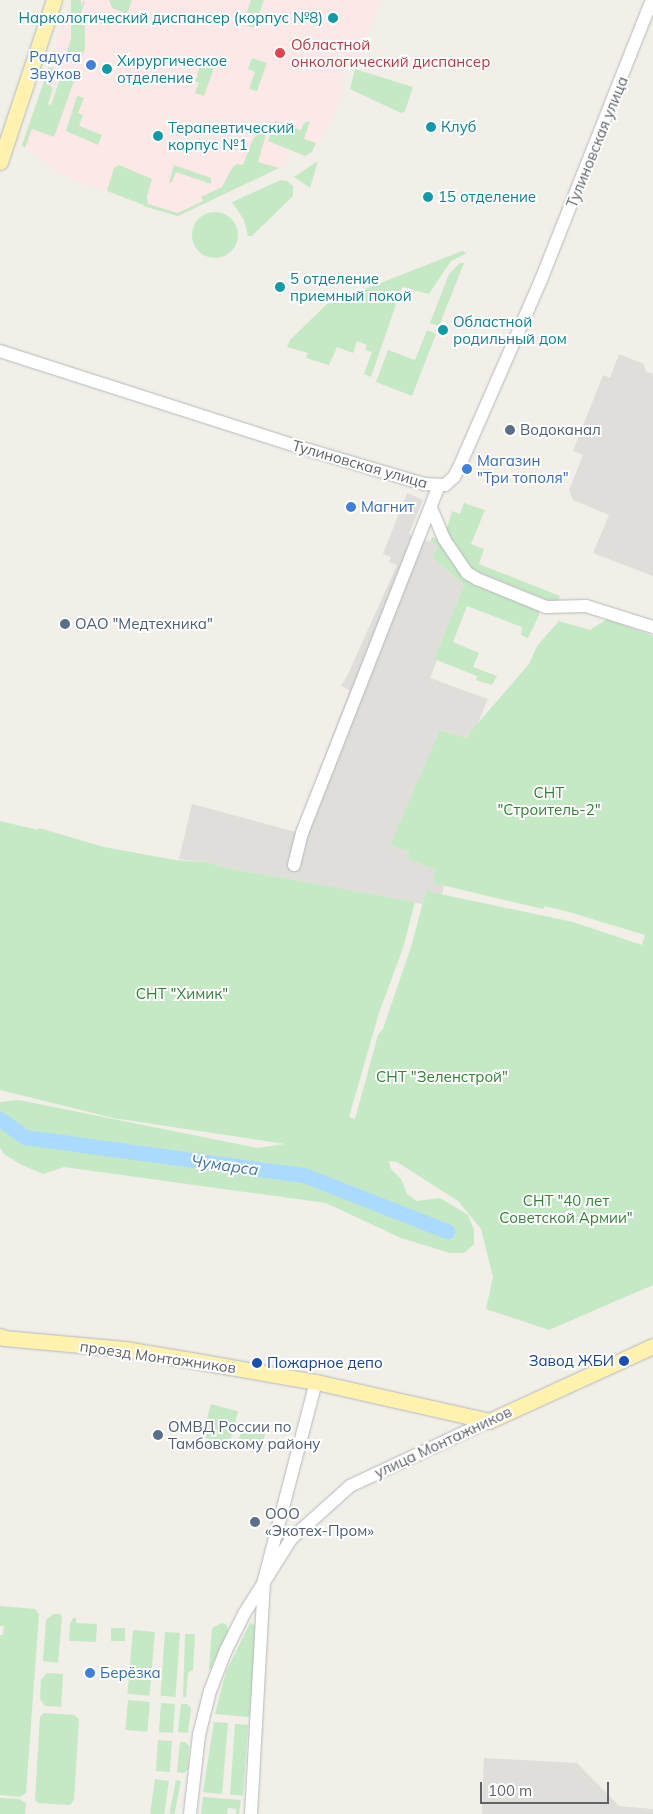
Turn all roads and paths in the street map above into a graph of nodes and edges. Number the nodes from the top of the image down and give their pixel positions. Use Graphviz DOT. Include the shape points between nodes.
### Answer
graph roads {
  1 [pos="54,0"];
  2 [pos="652,0"];
  3 [pos="0,162"];
  4 [pos="0,351"];
  5 [pos="439,485"];
  6 [pos="432,508"];
  7 [pos="653,627"];
  8 [pos="294,866"];
  9 [pos="0,1336"];
  10 [pos="653,1346"];
  11 [pos="316,1382"];
  12 [pos="488,1421"];
  13 [pos="264,1580"];
  14 [pos="190,1814"];
  15 [pos="251,1814"];
  1 -- 3 [label="main road"];
  2 -- 5 [label="street, Тулиновская улица" via="541,280 461,463 451,480"];
  4 -- 5 [label="street, Тулиновская улица" via="317,453 424,484"];
  5 -- 6 [label="street"];
  6 -- 7 [label="street" via="444,539 467,572 476,579 546,607 586,606"];
  6 -- 8 [label="street" via="302,833"];
  9 -- 11 [label="main road, проезд Монтажников" via="125,1349"];
  10 -- 12 [label="main road, улица Монтажников"];
  11 -- 12 [label="main road, проезд Монтажников"];
  11 -- 13 [label="street"];
  12 -- 13 [label="street, улица Монтажников" via="350,1486 291,1539"];
  13 -- 14 [label="street, улица Монтажников" via="226,1650 210,1691 199,1735"];
  13 -- 15 [label="street"];
}
